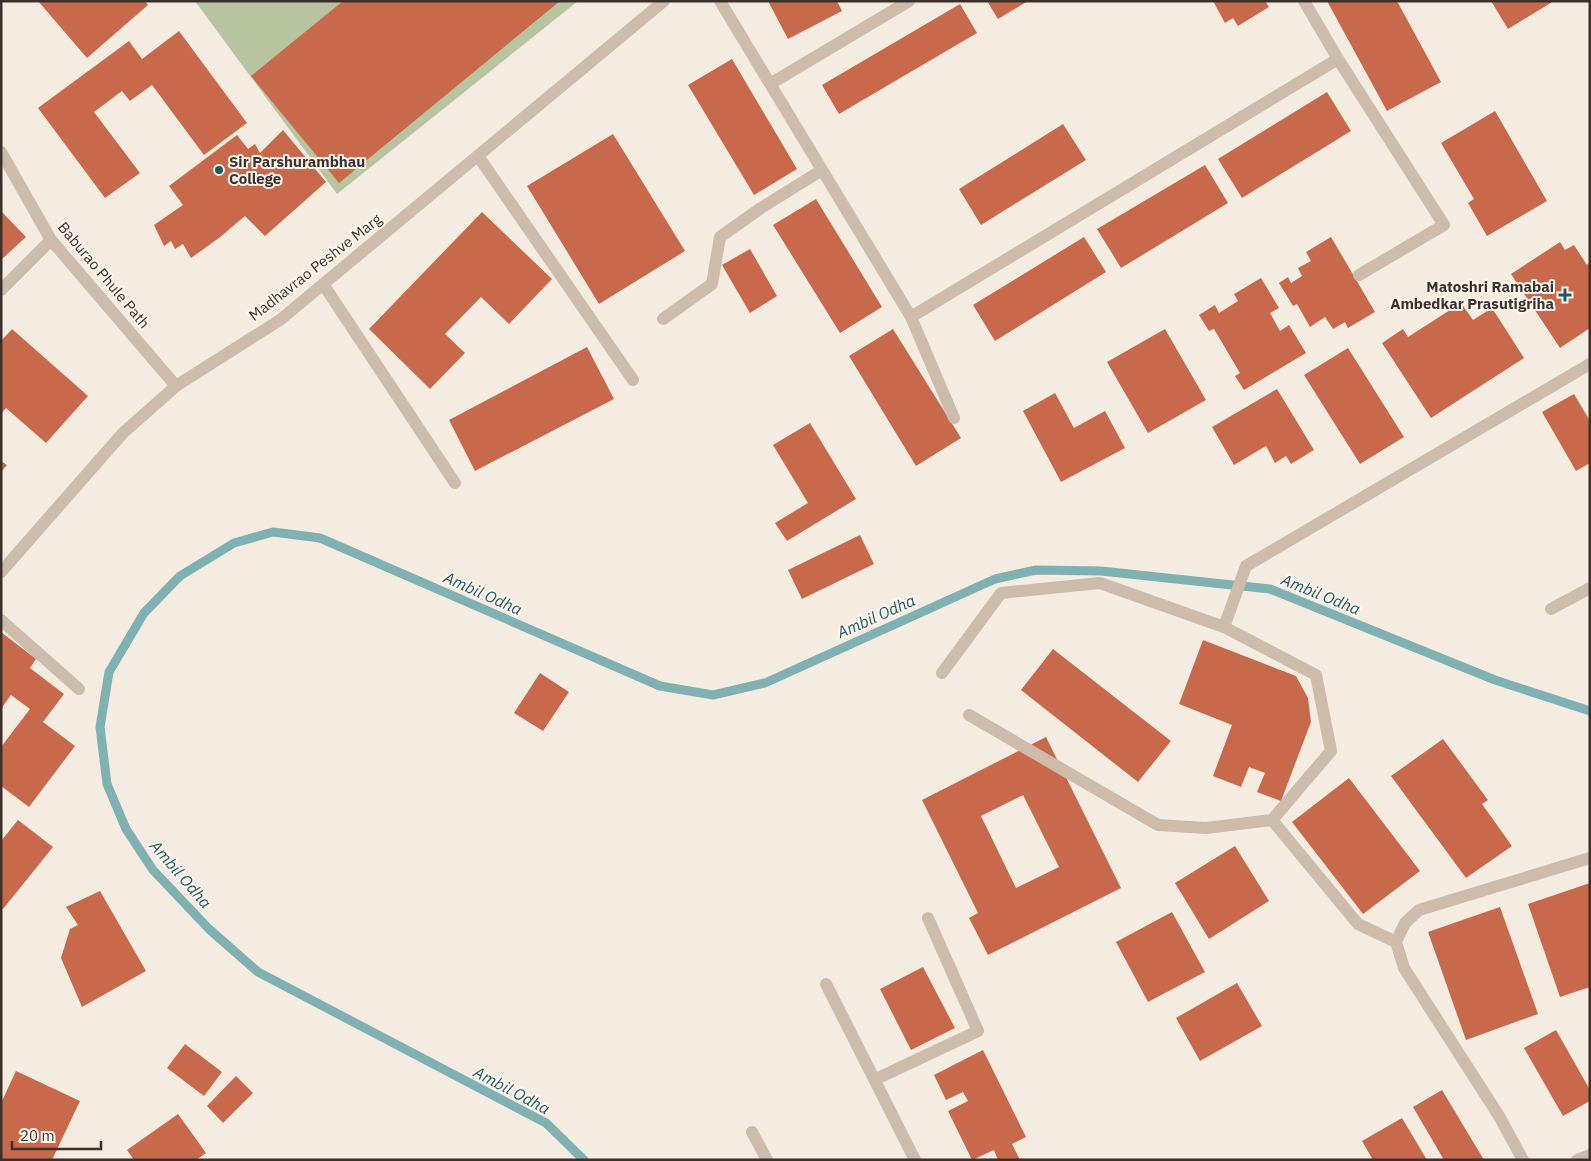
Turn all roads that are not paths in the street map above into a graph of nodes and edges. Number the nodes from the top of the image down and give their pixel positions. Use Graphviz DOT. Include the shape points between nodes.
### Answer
graph roads {
  1 [pos="664,1"];
  2 [pos="720,1"];
  3 [pos="909,1"];
  4 [pos="1304,1"];
  5 [pos="1338,59"];
  6 [pos="770,84"];
  7 [pos="1,152"];
  8 [pos="478,156"];
  9 [pos="822,170"];
  10 [pos="51,240"];
  11 [pos="1359,275"];
  12 [pos="323,284"];
  13 [pos="1,290"];
  14 [pos="911,316"];
  15 [pos="663,319"];
  16 [pos="1590,364"];
  17 [pos="633,380"];
  18 [pos="176,386"];
  19 [pos="954,418"];
  20 [pos="454,483"];
  21 [pos="1,572"];
  22 [pos="1590,588"];
  23 [pos="1551,609"];
  24 [pos="1,620"];
  25 [pos="1224,627"];
  26 [pos="942,673"];
  27 [pos="79,689"];
  28 [pos="968,715"];
  29 [pos="1272,820"];
  30 [pos="1590,858"];
  31 [pos="928,918"];
  32 [pos="1396,942"];
  33 [pos="826,984"];
  34 [pos="876,1079"];
  35 [pos="752,1132"];
  36 [pos="1590,1154"];
  37 [pos="766,1160"];
  38 [pos="915,1160"];
  39 [pos="1523,1160"];
  40 [pos="1577,1160"];
  1 -- 8 [label="street, Madhavrao Peshve Marg"];
  2 -- 6 [label="street"];
  3 -- 6 [label="street"];
  4 -- 5 [label="street"];
  5 -- 11 [label="street" via="1444,225"];
  5 -- 14 [label="street"];
  6 -- 9 [label="street"];
  7 -- 10 [label="street, Baburao Phule Path"];
  8 -- 12 [label="street, Madhavrao Peshve Marg"];
  8 -- 17 [label="street"];
  9 -- 14 [label="street"];
  9 -- 15 [label="street" via="720,237 712,284"];
  10 -- 13 [label="street"];
  10 -- 18 [label="street, Baburao Phule Path"];
  12 -- 18 [label="street, Madhavrao Peshve Marg" via="280,320"];
  12 -- 20 [label="street"];
  14 -- 19 [label="street"];
  16 -- 25 [label="street" via="1246,566"];
  18 -- 21 [label="street, Madhavrao Peshve Marg" via="123,433"];
  22 -- 23 [label="street"];
  24 -- 27 [label="street"];
  25 -- 26 [label="street" via="1100,583 1001,594"];
  25 -- 29 [label="street" via="1316,675 1331,751"];
  28 -- 29 [label="street" via="1158,825 1206,828"];
  29 -- 32 [label="street" via="1358,924"];
  30 -- 32 [label="street" via="1419,910 1405,923"];
  31 -- 34 [label="street" via="978,1031"];
  32 -- 39 [label="street" via="1404,968 1499,1116"];
  33 -- 34 [label="street"];
  34 -- 38 [label="street"];
  35 -- 37 [label="street"];
  36 -- 40 [label="street"];
}
